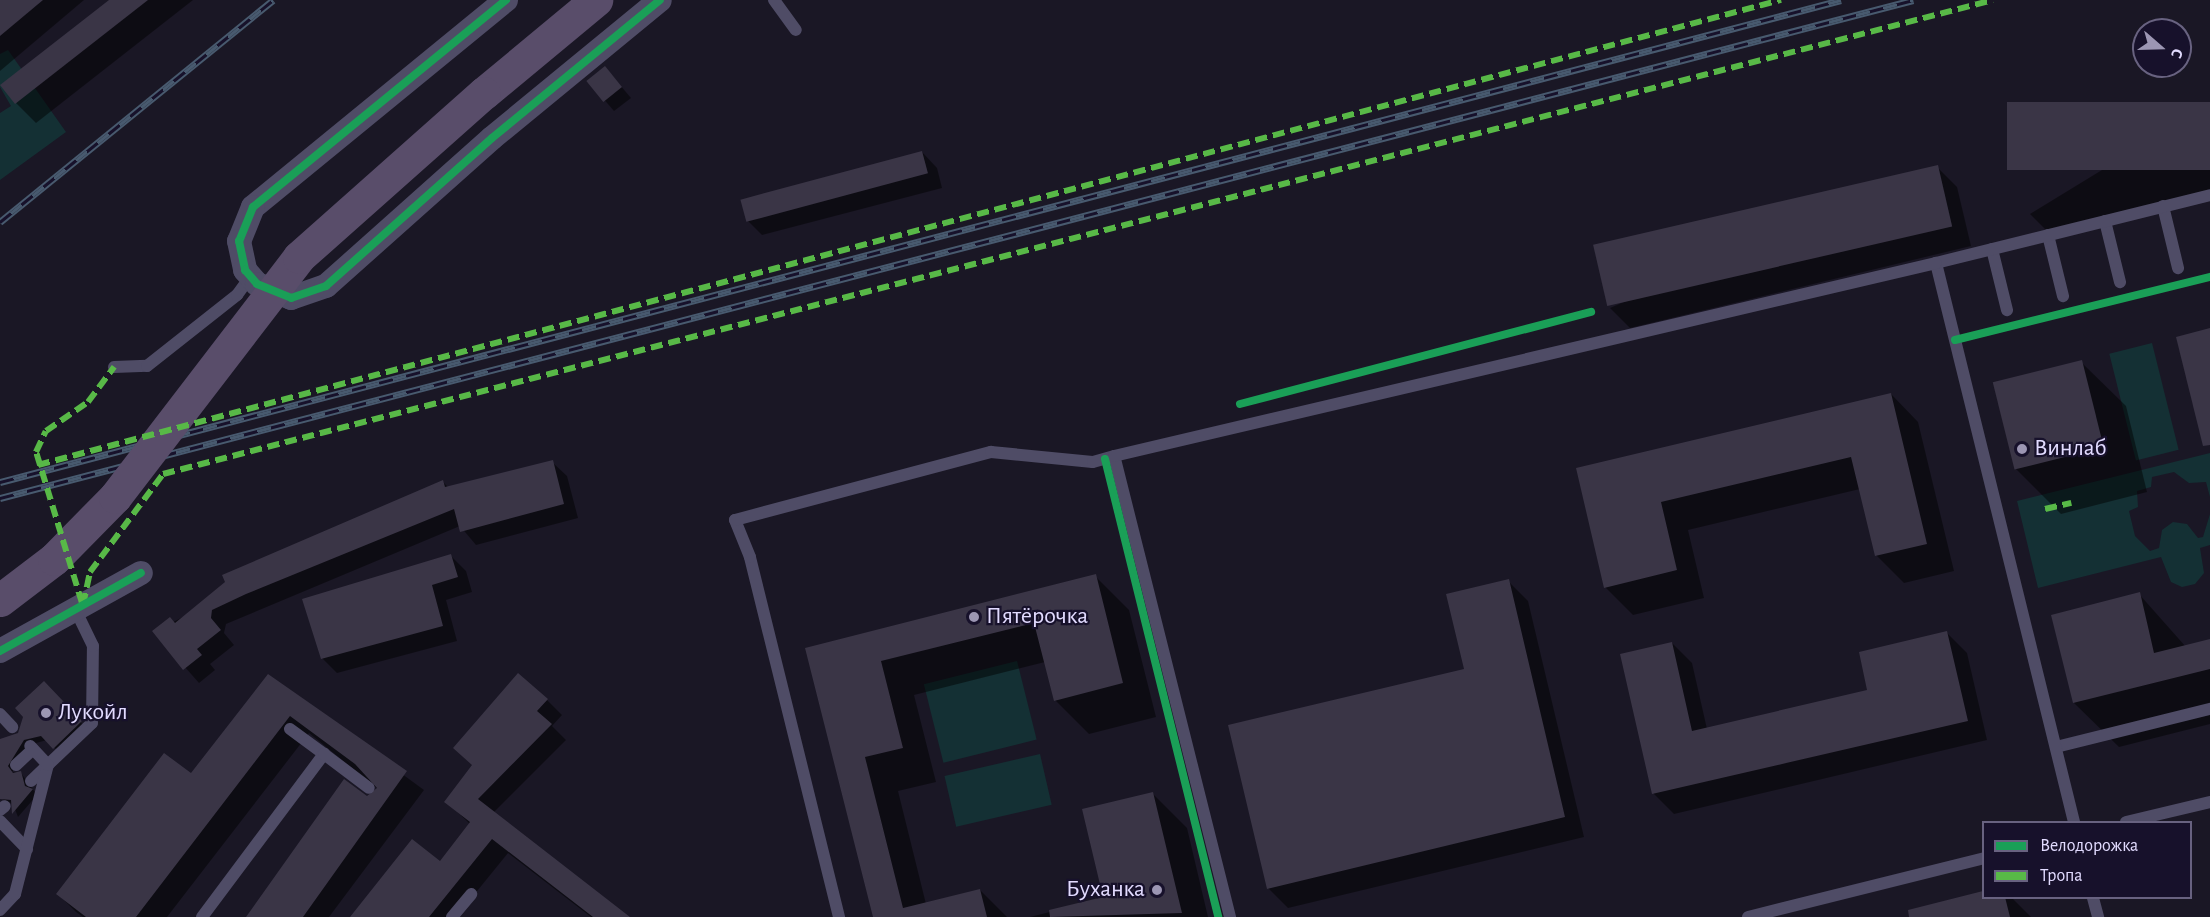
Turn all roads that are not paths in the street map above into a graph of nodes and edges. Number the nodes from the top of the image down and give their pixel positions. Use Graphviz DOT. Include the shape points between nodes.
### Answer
graph roads {
  1 [pos="506,0"];
  2 [pos="596,0"];
  3 [pos="660,0"];
  4 [pos="774,0"];
  5 [pos="796,30"];
  6 [pos="2210,195"];
  7 [pos="2163,206"];
  8 [pos="2105,221"];
  9 [pos="2048,235"];
  10 [pos="1992,249"];
  11 [pos="1936,263"];
  12 [pos="2178,268"];
  13 [pos="250,276"];
  14 [pos="2121,282"];
  15 [pos="2063,296"];
  16 [pos="2007,310"];
  17 [pos="114,367"];
  18 [pos="1114,456"];
  19 [pos="141,573"];
  20 [pos="0,600"];
  21 [pos="75,609"];
  22 [pos="0,651"];
  23 [pos="2210,709"];
  24 [pos="0,714"];
  25 [pos="290,729"];
  26 [pos="0,734"];
  27 [pos="2056,747"];
  28 [pos="324,754"];
  29 [pos="16,765"];
  30 [pos="48,765"];
  31 [pos="31,781"];
  32 [pos="369,788"];
  33 [pos="2210,802"];
  34 [pos="0,820"];
  35 [pos="2074,821"];
  36 [pos="2130,821"];
  37 [pos="27,849"];
  38 [pos="1982,858"];
  39 [pos="471,894"];
  40 [pos="2093,899"];
  41 [pos="0,910"];
  42 [pos="202,917"];
  43 [pos="452,917"];
  44 [pos="839,917"];
  45 [pos="1230,917"];
  46 [pos="1748,917"];
  47 [pos="2097,917"];
  1 -- 13 [label="street" via="253,207 239,241"];
  2 -- 20 [label="main road, bridge" via="299,257 115,496 54,559"];
  3 -- 13 [label="street" via="492,138 326,286 291,298 272,294"];
  4 -- 5 [label="lane"];
  6 -- 7 [label="lane"];
  7 -- 8 [label="lane"];
  7 -- 12 [label="lane"];
  8 -- 9 [label="lane"];
  8 -- 14 [label="lane"];
  9 -- 10 [label="lane"];
  9 -- 15 [label="lane"];
  10 -- 11 [label="lane"];
  10 -- 16 [label="lane"];
  11 -- 18 [label="lane"];
  11 -- 27 [label="lane"];
  13 -- 17 [label="lane" via="237,295 147,366"];
  18 -- 44 [label="lane" via="1093,462 991,452 735,520 750,557"];
  18 -- 45 [label="lane"];
  19 -- 21 [label="street"];
  21 -- 22 [label="street" via="45,631"];
  21 -- 30 [label="lane" via="93,645 92,723"];
  23 -- 27 [label="lane"];
  24 -- 26 [label="lane" via="11,726"];
  25 -- 28 [label="lane"];
  27 -- 35 [label="lane"];
  28 -- 32 [label="lane"];
  28 -- 42 [label="lane"];
  29 -- 30 [label="lane" via="32,747"];
  30 -- 31 [label="lane"];
  30 -- 37 [label="lane"];
  33 -- 36 [label="lane"];
  34 -- 37 [label="lane"];
  37 -- 41 [label="lane" via="15,894"];
  38 -- 46 [label="lane"];
  39 -- 43 [label="lane"];
  40 -- 47 [label="lane"];
}
